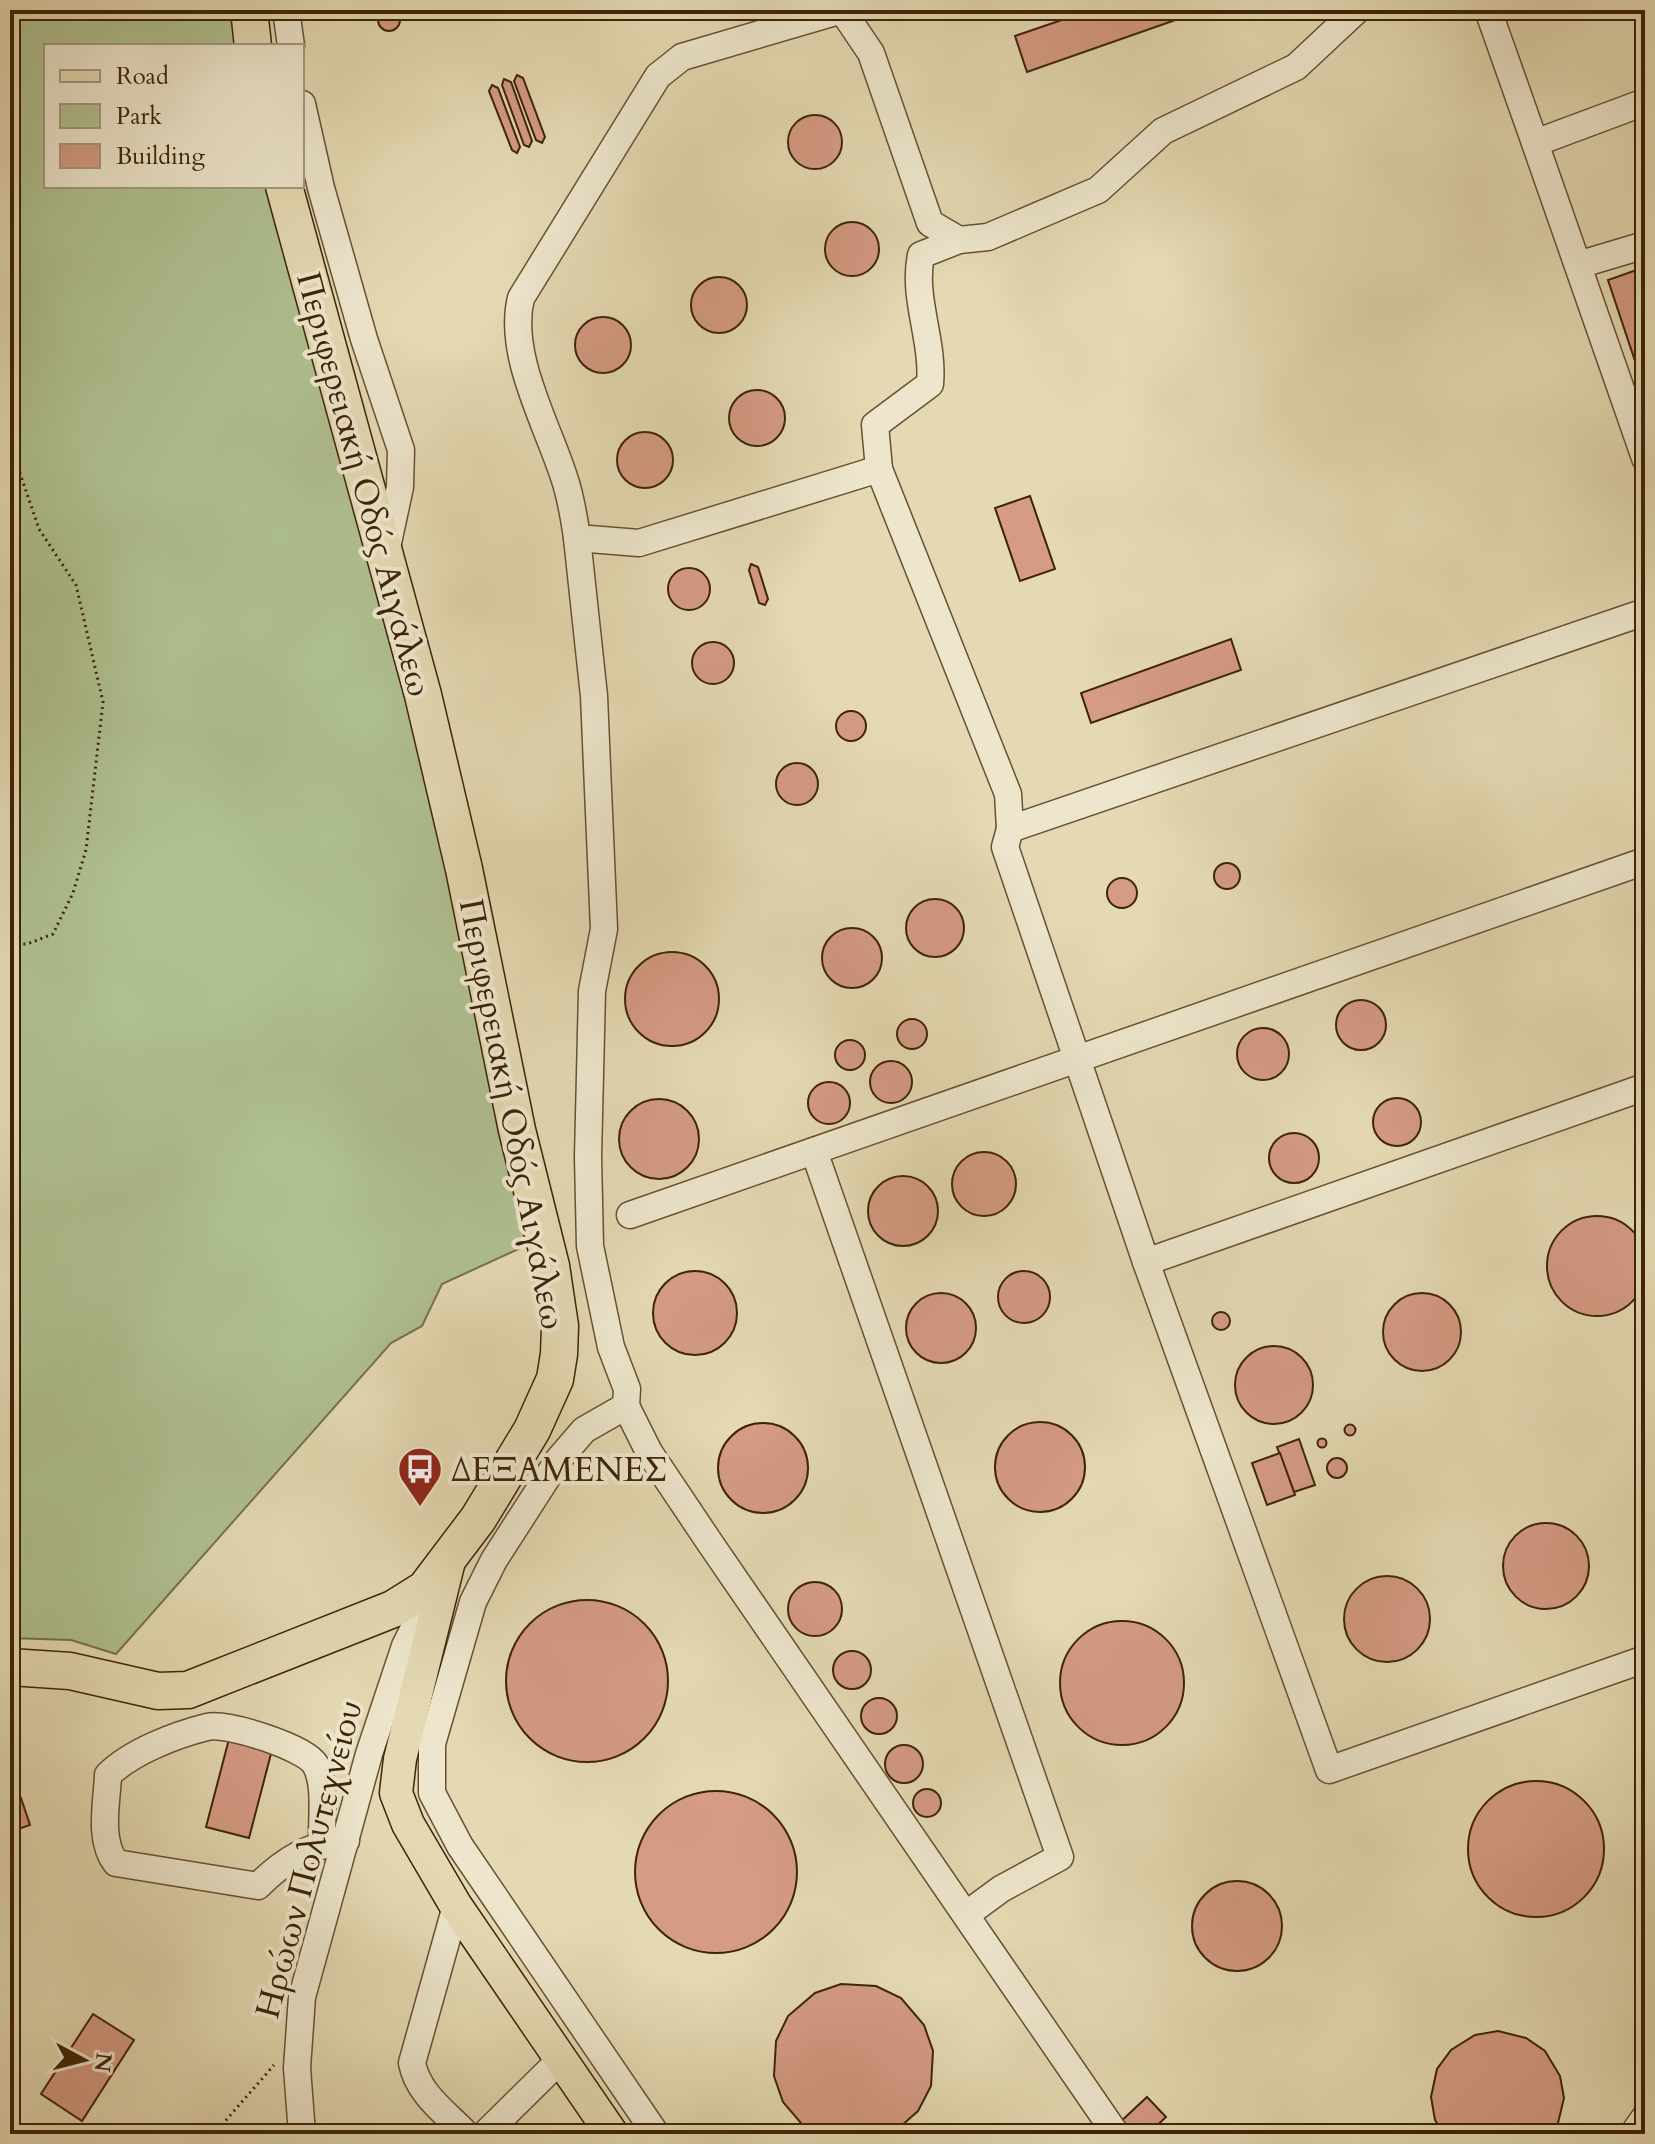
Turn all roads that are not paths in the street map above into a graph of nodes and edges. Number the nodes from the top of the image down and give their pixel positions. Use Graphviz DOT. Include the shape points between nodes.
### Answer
graph roads {
  1 [pos="249,10"];
  2 [pos="286,10"];
  3 [pos="842,10"];
  4 [pos="1357,10"];
  5 [pos="1488,10"];
  6 [pos="253,44"];
  7 [pos="291,44"];
  8 [pos="1645,102"];
  9 [pos="304,112"];
  10 [pos="1535,143"];
  11 [pos="285,188"];
  12 [pos="959,240"];
  13 [pos="1645,245"];
  14 [pos="1578,265"];
  15 [pos="1643,443"];
  16 [pos="879,469"];
  17 [pos="577,538"];
  18 [pos="385,558"];
  19 [pos="1645,612"];
  20 [pos="1010,829"];
  21 [pos="1645,861"];
  22 [pos="1076,1059"];
  23 [pos="1645,1087"];
  24 [pos="814,1151"];
  25 [pos="630,1215"];
  26 [pos="1146,1262"];
  27 [pos="626,1406"];
  28 [pos="449,1561"];
  29 [pos="433,1619"];
  30 [pos="1645,1659"];
  31 [pos="10,1667"];
  32 [pos="334,1842"];
  33 [pos="456,1906"];
  34 [pos="967,1914"];
  35 [pos="561,2059"];
  36 [pos="1645,2117"];
  37 [pos="302,2134"];
  38 [pos="466,2134"];
  39 [pos="485,2134"];
  40 [pos="612,2134"];
  41 [pos="656,2134"];
  42 [pos="1116,2134"];
  43 [pos="1633,2134"];
  1 -- 6 [label="highway"];
  2 -- 7 [label="street"];
  3 -- 12 [label="street" via="871,53 930,223"];
  3 -- 17 [label="street" via="682,57 658,76 521,298 518,345 565,478"];
  4 -- 12 [label="street" via="1296,67 1163,131 1098,190 988,237"];
  5 -- 10 [label="street"];
  8 -- 10 [label="street"];
  9 -- 18 [label="street" via="364,339 401,450 400,487"];
  10 -- 14 [label="street"];
  11 -- 18 [label="highway, Περιφερειακή Οδός Αιγάλεω"];
  12 -- 16 [label="street" via="921,255 917,276 932,357 930,384 875,425"];
  13 -- 14 [label="street"];
  14 -- 15 [label="street"];
  16 -- 17 [label="street" via="639,543"];
  16 -- 20 [label="street" via="1008,794"];
  17 -- 27 [label="street" via="594,696 604,929 592,991 590,1246 611,1347 627,1389"];
  18 -- 28 [label="highway, Περιφερειακή Οδός Αιγάλεω" via="464,869 560,1326 555,1379 532,1430"];
  19 -- 20 [label="street"];
  20 -- 22 [label="street" via="1007,861"];
  21 -- 22 [label="street"];
  22 -- 24 [label="street"];
  22 -- 26 [label="street"];
  23 -- 26 [label="street"];
  24 -- 25 [label="street"];
  24 -- 34 [label="street" via="1060,1857"];
  26 -- 30 [label="street" via="1329,1770"];
  27 -- 34 [label="street" via="649,1452"];
  27 -- 41 [label="street" via="584,1430 559,1459 480,1588 432,1744 432,1793 460,1846"];
  28 -- 29 [label="main road"];
  28 -- 31 [label="highway, Περιφερειακή Οδός Αιγάλεω" via="425,1589 393,1609 188,1690 158,1691 70,1671"];
  29 -- 32 [label="street, Ηρώων Πολυτεχνείου" via="414,1628 405,1646"];
  29 -- 33 [label="main road" via="396,1793"];
  32 -- 32 [label="street" via="277,1867 258,1886 116,1863 109,1853 105,1824 108,1775 134,1756 210,1726 294,1748 315,1764"];
  32 -- 37 [label="street, Ηρώων Πολυτεχνείου" via="297,2042"];
  33 -- 35 [label="main road"];
  33 -- 38 [label="street" via="412,2063 424,2093"];
  34 -- 42 [label="street"];
  35 -- 39 [label="street"];
  35 -- 40 [label="main road"];
  36 -- 43 [label="street"];
}
